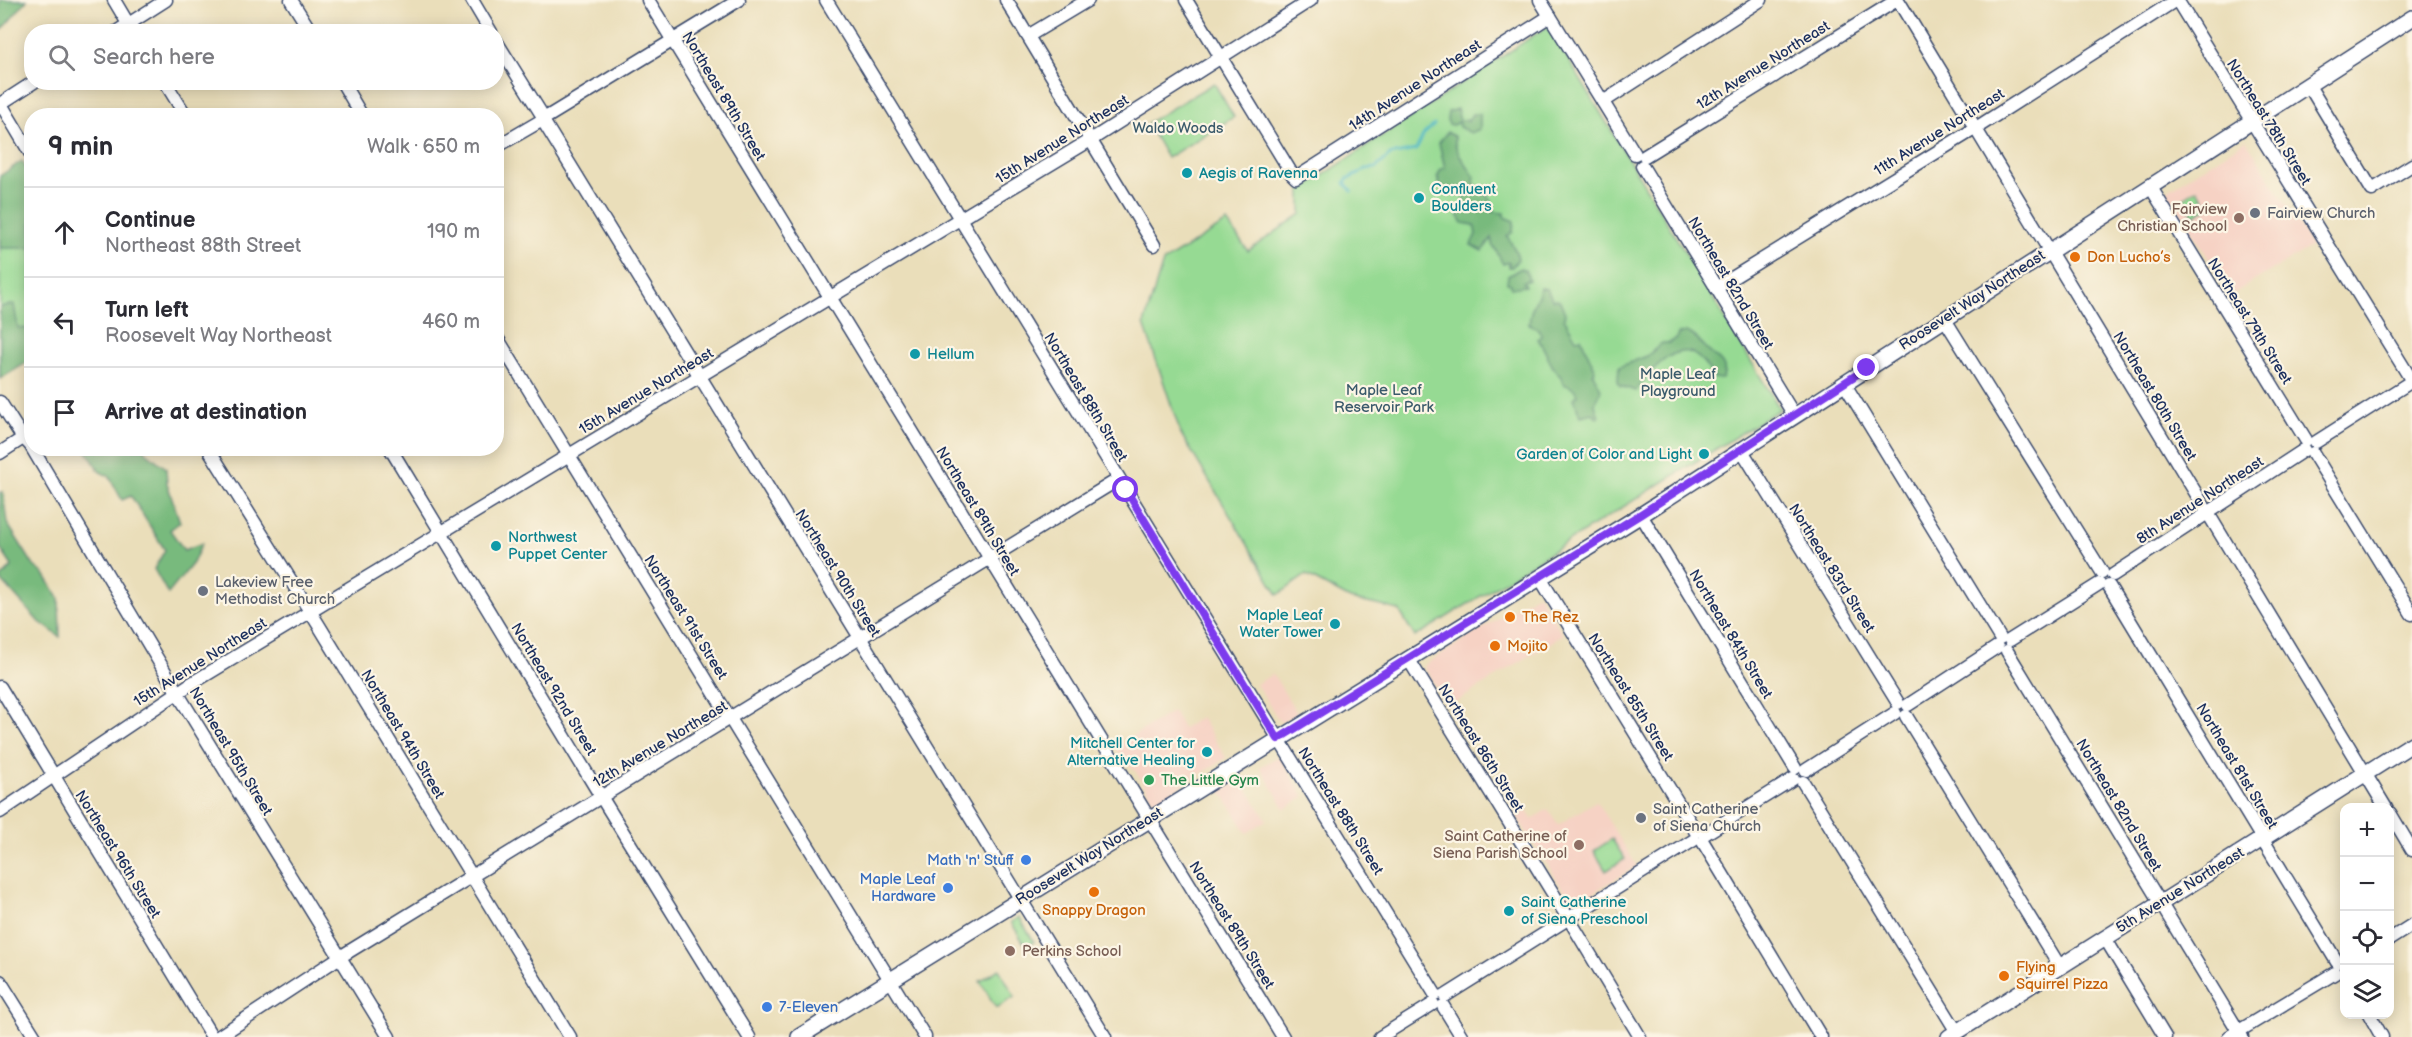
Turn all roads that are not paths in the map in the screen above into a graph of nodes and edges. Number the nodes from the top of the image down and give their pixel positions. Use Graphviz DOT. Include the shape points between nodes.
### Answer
graph roads {
  1 [pos="114,0"];
  2 [pos="166,0"];
  3 [pos="291,0"];
  4 [pos="472,0"];
  5 [pos="648,0"];
  6 [pos="739,0"];
  7 [pos="826,0"];
  8 [pos="1006,0"];
  9 [pos="1088,0"];
  10 [pos="1186,0"];
  11 [pos="1311,0"];
  12 [pos="1541,0"];
  13 [pos="1761,0"];
  14 [pos="1898,0"];
  15 [pos="2176,0"];
  16 [pos="1550,16"];
  17 [pos="2412,18"];
  18 [pos="129,24"];
  19 [pos="136,24"];
  20 [pos="306,24"];
  21 [pos="486,24"];
  22 [pos="1028,36"];
  23 [pos="673,41"];
  24 [pos="504,54"];
  25 [pos="1221,57"];
  26 [pos="2308,84"];
  27 [pos="24,88"];
  28 [pos="170,90"];
  29 [pos="347,90"];
  30 [pos="1603,102"];
  31 [pos="0,104"];
  32 [pos="181,108"];
  33 [pos="357,108"];
  34 [pos="543,119"];
  35 [pos="2250,121"];
  36 [pos="1976,128"];
  37 [pos="1091,140"];
  38 [pos="504,142"];
  39 [pos="24,143"];
  40 [pos="1641,158"];
  41 [pos="2412,165"];
  42 [pos="2150,186"];
  43 [pos="960,219"];
  44 [pos="1154,245"];
  45 [pos="2049,250"];
  46 [pos="1716,288"];
  47 [pos="829,298"];
  48 [pos="1944,318"];
  49 [pos="504,349"];
  50 [pos="700,376"];
  51 [pos="2412,381"];
  52 [pos="1844,383"];
  53 [pos="0,402"];
  54 [pos="1794,415"];
  55 [pos="24,437"];
  56 [pos="24,444"];
  57 [pos="2310,446"];
  58 [pos="1741,449"];
  59 [pos="0,453"];
  60 [pos="38,456"];
  61 [pos="213,456"];
  62 [pos="395,456"];
  63 [pos="569,456"];
  64 [pos="1119,479"];
  65 [pos="2208,513"];
  66 [pos="1641,514"];
  67 [pos="442,532"];
  68 [pos="990,559"];
  69 [pos="1540,578"];
  70 [pos="2106,579"];
  71 [pos="310,612"];
  72 [pos="2412,614"];
  73 [pos="860,637"];
  74 [pos="2004,644"];
  75 [pos="1409,660"];
  76 [pos="0,687"];
  77 [pos="177,693"];
  78 [pos="1902,710"];
  79 [pos="731,718"];
  80 [pos="1278,739"];
  81 [pos="2412,744"];
  82 [pos="2365,772"];
  83 [pos="54,775"];
  84 [pos="1799,775"];
  85 [pos="601,797"];
  86 [pos="2384,803"];
  87 [pos="0,812"];
  88 [pos="1148,819"];
  89 [pos="2394,820"];
  90 [pos="1699,837"];
  91 [pos="2264,838"];
  92 [pos="2412,850"];
  93 [pos="472,877"];
  94 [pos="1020,900"];
  95 [pos="2161,902"];
  96 [pos="1568,919"];
  97 [pos="2412,925"];
  98 [pos="2394,936"];
  99 [pos="2105,938"];
  100 [pos="340,957"];
  101 [pos="2060,967"];
  102 [pos="2340,968"];
  103 [pos="0,981"];
  104 [pos="891,981"];
  105 [pos="1439,1000"];
  106 [pos="2372,1019"];
  107 [pos="1953,1034"];
  108 [pos="2236,1035"];
  109 [pos="35,1037"];
  110 [pos="212,1037"];
  111 [pos="218,1037"];
  112 [pos="389,1037"];
  113 [pos="570,1037"];
  114 [pos="749,1037"];
  115 [pos="799,1037"];
  116 [pos="925,1037"];
  117 [pos="1105,1037"];
  118 [pos="1283,1037"];
  119 [pos="1380,1037"];
  120 [pos="1462,1037"];
  121 [pos="1640,1037"];
  122 [pos="1821,1037"];
  123 [pos="2165,1037"];
  124 [pos="2382,1037"];
  1 -- 18 [label="street"];
  2 -- 19 [label="street"];
  3 -- 20 [label="street"];
  4 -- 21 [label="street"];
  5 -- 23 [label="street, Northeast 89th Street"];
  6 -- 23 [label="street"];
  7 -- 43 [label="street, Northeast 88th Street"];
  8 -- 22 [label="street"];
  9 -- 22 [label="street"];
  10 -- 25 [label="street"];
  11 -- 25 [label="street, 15th Avenue Northeast"];
  12 -- 16 [label="street, Northeast 82nd Street"];
  13 -- 30 [label="street"];
  14 -- 36 [label="street, Northeast 80th Street"];
  14 -- 40 [label="street, 12th Avenue Northeast"];
  15 -- 35 [label="street, Northeast 78th Street"];
  15 -- 36 [label="street, 11th Avenue Northeast"];
  16 -- 25 [label="street, 14th Avenue Northeast" via="1296,177"];
  16 -- 30 [label="street, Northeast 82nd Street"];
  17 -- 26 [label="main road, Roosevelt Way Northeast"];
  22 -- 37 [label="street"];
  23 -- 34 [label="street"];
  23 -- 47 [label="street, Northeast 89th Street"];
  24 -- 34 [label="street, Northeast 90th Street"];
  25 -- 37 [label="street, 15th Avenue Northeast"];
  26 -- 35 [label="main road, Roosevelt Way Northeast"];
  26 -- 41 [label="street" via="2372,190"];
  27 -- 31 [label="street"];
  28 -- 32 [label="street"];
  29 -- 33 [label="street"];
  30 -- 40 [label="street, Northeast 82nd Street"];
  31 -- 39 [label="street"];
  34 -- 38 [label="street"];
  34 -- 50 [label="street, Northeast 90th Street"];
  35 -- 42 [label="main road, Roosevelt Way Northeast"];
  35 -- 51 [label="street, Northeast 78th Street"];
  36 -- 45 [label="street, Northeast 80th Street"];
  36 -- 46 [label="street, 11th Avenue Northeast"];
  37 -- 43 [label="street, 15th Avenue Northeast"];
  37 -- 44 [label="street"];
  40 -- 46 [label="street, Northeast 82nd Street"];
  42 -- 45 [label="main road, Roosevelt Way Northeast"];
  42 -- 57 [label="street, Northeast 79th Street"];
  43 -- 47 [label="street, 15th Avenue Northeast"];
  43 -- 64 [label="street, Northeast 88th Street"];
  45 -- 48 [label="main road, Roosevelt Way Northeast"];
  45 -- 65 [label="street, Northeast 80th Street"];
  46 -- 54 [label="street, Northeast 82nd Street"];
  47 -- 50 [label="street, 15th Avenue Northeast"];
  47 -- 68 [label="street, Northeast 89th Street"];
  48 -- 52 [label="main road, Roosevelt Way Northeast"];
  48 -- 70 [label="street, Northeast 81st Street"];
  49 -- 63 [label="street, Northeast 91st Street"];
  50 -- 63 [label="street, 15th Avenue Northeast"];
  50 -- 73 [label="street, Northeast 90th Street"];
  51 -- 57 [label="street, 8th Avenue Northeast"];
  52 -- 54 [label="main road, Roosevelt Way Northeast"];
  52 -- 74 [label="street, Northeast 82nd Street"];
  53 -- 55 [label="street, Northeast 95th Street"];
  54 -- 58 [label="main road, Roosevelt Way Northeast"];
  56 -- 59 [label="street"];
  57 -- 65 [label="street, 8th Avenue Northeast"];
  57 -- 72 [label="street, Northeast 79th Street"];
  58 -- 66 [label="main road, Roosevelt Way Northeast"];
  58 -- 78 [label="street, Northeast 83rd Street"];
  60 -- 77 [label="street, Northeast 95th Street"];
  61 -- 71 [label="street, Northeast 94th Street"];
  62 -- 67 [label="street, Northeast 92nd Street"];
  63 -- 67 [label="street, 15th Avenue Northeast"];
  63 -- 79 [label="street, Northeast 91st Street"];
  64 -- 68 [label="street, 12th Avenue Northeast"];
  64 -- 80 [label="street, Northeast 88th Street"];
  65 -- 70 [label="street, 8th Avenue Northeast"];
  65 -- 82 [label="street, Northeast 80th Street"];
  66 -- 69 [label="main road, Roosevelt Way Northeast"];
  66 -- 84 [label="street, Northeast 84th Street"];
  67 -- 71 [label="street, 15th Avenue Northeast"];
  67 -- 85 [label="street, Northeast 92nd Street"];
  68 -- 73 [label="street, 12th Avenue Northeast"];
  68 -- 88 [label="street, Northeast 89th Street"];
  69 -- 75 [label="main road, Roosevelt Way Northeast"];
  69 -- 90 [label="street, Northeast 85th Street"];
  70 -- 74 [label="street, 8th Avenue Northeast"];
  70 -- 91 [label="street, Northeast 81st Street"];
  71 -- 77 [label="street, 15th Avenue Northeast"];
  71 -- 93 [label="street, Northeast 94th Street"];
  73 -- 79 [label="street, 12th Avenue Northeast"];
  73 -- 94 [label="street, Northeast 90th Street"];
  74 -- 78 [label="street, 8th Avenue Northeast"];
  74 -- 95 [label="street, Northeast 82nd Street"];
  75 -- 80 [label="main road, Roosevelt Way Northeast"];
  75 -- 96 [label="street, Northeast 86th Street"];
  76 -- 83 [label="street, Northeast 96th Street"];
  77 -- 83 [label="street, 15th Avenue Northeast"];
  77 -- 100 [label="street, Northeast 95th Street"];
  78 -- 84 [label="street, 8th Avenue Northeast"];
  78 -- 101 [label="street, Northeast 83rd Street"];
  79 -- 85 [label="street, 12th Avenue Northeast"];
  79 -- 104 [label="street, Northeast 91st Street"];
  80 -- 88 [label="main road, Roosevelt Way Northeast"];
  80 -- 105 [label="street, Northeast 88th Street"];
  81 -- 82 [label="main road, 5th Avenue Northeast"];
  82 -- 86 [label="street, Northeast 80th Street"];
  82 -- 91 [label="main road, 5th Avenue Northeast"];
  83 -- 87 [label="street, 15th Avenue Northeast"];
  83 -- 110 [label="street, Northeast 96th Street"];
  84 -- 90 [label="street, 8th Avenue Northeast"];
  84 -- 107 [label="street, Northeast 84th Street"];
  85 -- 93 [label="street, 12th Avenue Northeast"];
  85 -- 114 [label="street, Northeast 92nd Street"];
  88 -- 94 [label="main road, Roosevelt Way Northeast"];
  88 -- 118 [label="street, Northeast 89th Street"];
  89 -- 92 [label="street"];
  90 -- 96 [label="street, 8th Avenue Northeast"];
  90 -- 122 [label="street, Northeast 85th Street"];
  91 -- 95 [label="main road, 5th Avenue Northeast"];
  91 -- 102 [label="street, Northeast 81st Street"];
  93 -- 100 [label="street, 12th Avenue Northeast"];
  93 -- 113 [label="street, Northeast 94th Street"];
  94 -- 104 [label="main road, Roosevelt Way Northeast"];
  94 -- 117 [label="street, Northeast 90th Street"];
  95 -- 99 [label="main road, 5th Avenue Northeast"];
  95 -- 108 [label="street, Northeast 82nd Street"];
  96 -- 105 [label="street, 8th Avenue Northeast"];
  96 -- 121 [label="street, Northeast 86th Street"];
  97 -- 98 [label="street"];
  99 -- 101 [label="main road, 5th Avenue Northeast"];
  99 -- 123 [label="street"];
  100 -- 111 [label="street, 12th Avenue Northeast"];
  100 -- 112 [label="street, Northeast 95th Street"];
  101 -- 107 [label="main road, 5th Avenue Northeast"];
  102 -- 108 [label="street"];
  103 -- 109 [label="street"];
  104 -- 115 [label="main road, Roosevelt Way Northeast"];
  104 -- 116 [label="street, Northeast 91st Street"];
  105 -- 119 [label="street, 8th Avenue Northeast"];
  105 -- 120 [label="street, Northeast 88th Street"];
  106 -- 124 [label="street"];
}
